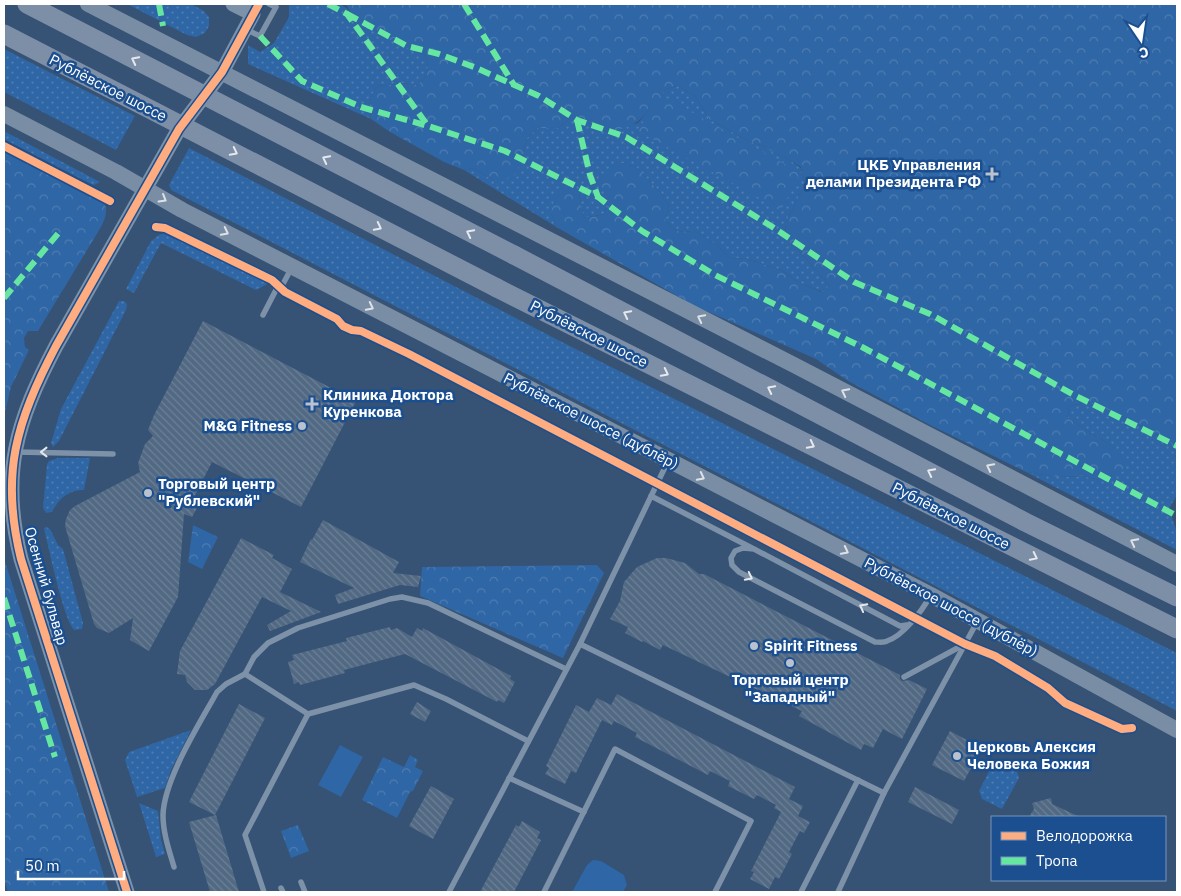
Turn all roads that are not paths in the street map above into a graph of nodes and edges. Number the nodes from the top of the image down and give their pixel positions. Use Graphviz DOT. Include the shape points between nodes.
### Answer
graph roads {
  1 [pos="27,4"];
  2 [pos="88,4"];
  3 [pos="233,4"];
  4 [pos="269,4"];
  5 [pos="246,29"];
  6 [pos="4,34"];
  7 [pos="222,72"];
  8 [pos="4,114"];
  9 [pos="178,129"];
  10 [pos="208,144"];
  11 [pos="145,188"];
  12 [pos="292,267"];
  13 [pos="264,316"];
  14 [pos="14,452"];
  15 [pos="113,454"];
  16 [pos="668,461"];
  17 [pos="650,496"];
  18 [pos="754,549"];
  19 [pos="1177,564"];
  20 [pos="931,595"];
  21 [pos="1177,597"];
  22 [pos="978,620"];
  23 [pos="907,625"];
  24 [pos="1177,628"];
  25 [pos="580,644"];
  26 [pos="965,644"];
  27 [pos="566,669"];
  28 [pos="245,674"];
  29 [pos="904,677"];
  30 [pos="308,714"];
  31 [pos="1177,730"];
  32 [pos="528,741"];
  33 [pos="509,778"];
  34 [pos="858,780"];
  35 [pos="884,793"];
  36 [pos="584,812"];
  37 [pos="174,867"];
  38 [pos="301,882"];
  39 [pos="127,892"];
  40 [pos="264,892"];
  41 [pos="305,892"];
  42 [pos="449,892"];
  43 [pos="544,892"];
  44 [pos="716,892"];
  45 [pos="801,892"];
  46 [pos="838,892"];
  21 -- 1 [label="main road, Рублёвское шоссе, one-way, bridge" via="1016,517"];
  2 -- 7 [label="main road"];
  3 -- 5 [label="street, Осенний бульвар" via="253,14"];
  4 -- 5 [label="lane" via="276,7 260,36"];
  5 -- 7 [label="street, Осенний бульвар"];
  6 -- 24 [label="main road, Рублёвское шоссе, one-way, bridge" via="496,288"];
  7 -- 9 [label="street, Осенний бульвар" via="196,101"];
  19 -- 7 [label="main road, one-way"];
  8 -- 11 [label="main road, Рублёвское шоссе (дублёр)"];
  9 -- 10 [label="lane"];
  9 -- 11 [label="street, Осенний бульвар"];
  11 -- 12 [label="main road, Рублёвское шоссе (дублёр), one-way"];
  11 -- 14 [label="street, Осенний бульвар" via="39,377 20,424"];
  12 -- 13 [label="lane" via="283,284 278,286"];
  12 -- 16 [label="main road, Рублёвское шоссе (дублёр), one-way"];
  15 -- 14 [label="lane, one-way"];
  14 -- 39 [label="street, Осенний бульвар" via="11,506 14,534"];
  16 -- 17 [label="lane"];
  16 -- 20 [label="main road, Рублёвское шоссе (дублёр), one-way"];
  17 -- 18 [label="lane"];
  17 -- 25 [label="lane"];
  23 -- 18 [label="lane, one-way" via="900,626"];
  18 -- 23 [label="lane, one-way" via="743,548 730,558 738,572 875,642 886,642"];
  20 -- 22 [label="main road, Рублёвское шоссе (дублёр)"];
  20 -- 23 [label="lane" via="921,612"];
  22 -- 26 [label="lane"];
  22 -- 31 [label="main road, Рублёвское шоссе (дублёр)"];
  25 -- 27 [label="lane"];
  25 -- 34 [label="lane"];
  26 -- 29 [label="lane"];
  26 -- 35 [label="lane"];
  27 -- 28 [label="lane" via="428,604 402,598 298,628 268,643 254,657"];
  27 -- 32 [label="lane"];
  28 -- 30 [label="lane"];
  28 -- 37 [label="lane" via="217,692 175,772 163,813"];
  30 -- 32 [label="lane" via="414,685"];
  30 -- 40 [label="lane" via="245,835"];
  32 -- 33 [label="lane"];
  33 -- 36 [label="lane"];
  33 -- 42 [label="lane"];
  34 -- 35 [label="lane"];
  34 -- 45 [label="lane"];
  35 -- 46 [label="lane"];
  36 -- 43 [label="lane"];
  36 -- 44 [label="lane" via="615,749 751,821"];
  38 -- 41 [label="lane"];
}
